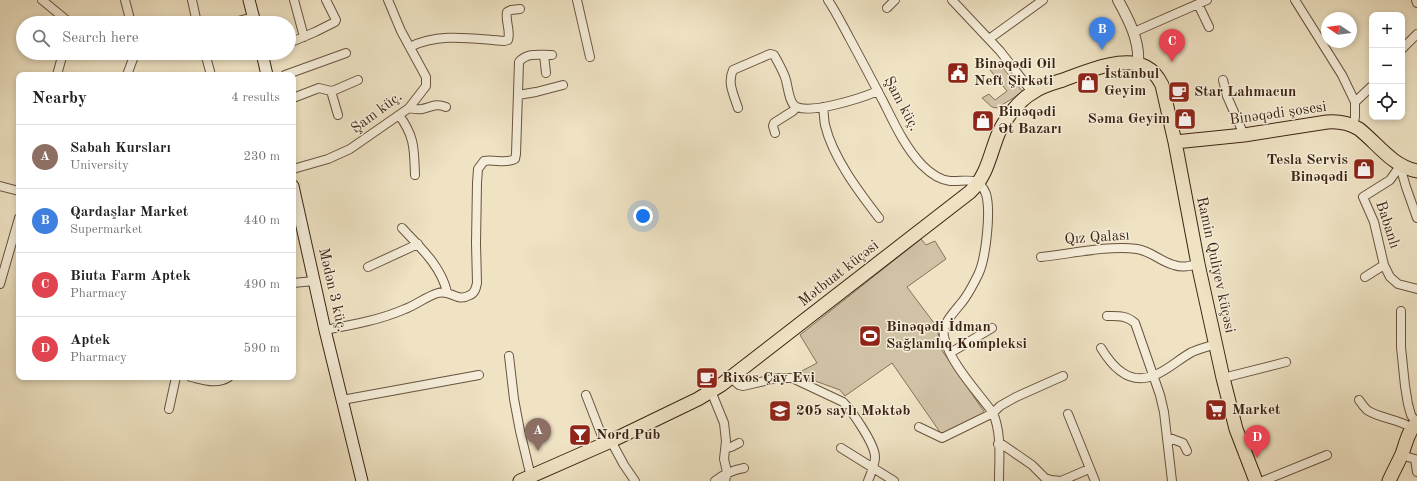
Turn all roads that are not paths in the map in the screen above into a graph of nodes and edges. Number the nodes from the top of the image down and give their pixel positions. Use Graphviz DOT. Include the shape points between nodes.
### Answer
graph roads {
  1 [pos="42,0"];
  2 [pos="125,0"];
  3 [pos="192,0"];
  4 [pos="249,0"];
  5 [pos="294,0"];
  6 [pos="326,0"];
  7 [pos="388,0"];
  8 [pos="577,0"];
  9 [pos="828,0"];
  10 [pos="895,0"];
  11 [pos="952,0"];
  12 [pos="1043,0"];
  13 [pos="1118,0"];
  14 [pos="1207,0"];
  15 [pos="1295,0"];
  16 [pos="1416,0"];
  17 [pos="1417,3"];
  18 [pos="1198,4"];
  19 [pos="887,8"];
  20 [pos="520,9"];
  21 [pos="61,16"];
  22 [pos="130,16"];
  23 [pos="195,16"];
  24 [pos="253,16"];
  25 [pos="1209,27"];
  26 [pos="1134,32"];
  27 [pos="1417,34"];
  28 [pos="304,37"];
  29 [pos="989,39"];
  30 [pos="296,40"];
  31 [pos="410,47"];
  32 [pos="1403,48"];
  33 [pos="346,53"];
  34 [pos="590,56"];
  35 [pos="62,60"];
  36 [pos="133,60"];
  37 [pos="207,60"];
  38 [pos="264,60"];
  39 [pos="1138,64"];
  40 [pos="58,72"];
  41 [pos="128,72"];
  42 [pos="210,72"];
  43 [pos="266,72"];
  44 [pos="293,72"];
  45 [pos="546,73"];
  46 [pos="358,80"];
  47 [pos="1223,80"];
  48 [pos="564,85"];
  49 [pos="1369,89"];
  50 [pos="331,91"];
  51 [pos="878,91"];
  52 [pos="1032,92"];
  53 [pos="518,95"];
  54 [pos="296,97"];
  55 [pos="1355,102"];
  56 [pos="446,107"];
  57 [pos="823,107"];
  58 [pos="409,108"];
  59 [pos="738,108"];
  60 [pos="796,108"];
  61 [pos="338,115"];
  62 [pos="399,115"];
  63 [pos="1354,126"];
  64 [pos="775,133"];
  65 [pos="1244,135"];
  66 [pos="1175,142"];
  67 [pos="1400,166"];
  68 [pos="296,168"];
  69 [pos="1417,171"];
  70 [pos="415,175"];
  71 [pos="978,184"];
  72 [pos="0,186"];
  73 [pos="16,190"];
  74 [pos="296,200"];
  75 [pos="879,218"];
  76 [pos="1417,218"];
  77 [pos="16,228"];
  78 [pos="402,228"];
  79 [pos="418,244"];
  80 [pos="1041,257"];
  81 [pos="1198,264"];
  82 [pos="1384,265"];
  83 [pos="368,266"];
  84 [pos="1365,277"];
  85 [pos="314,281"];
  86 [pos="296,283"];
  87 [pos="0,284"];
  88 [pos="1417,289"];
  89 [pos="447,292"];
  90 [pos="1401,311"];
  91 [pos="1107,316"];
  92 [pos="992,328"];
  93 [pos="325,330"];
  94 [pos="1215,344"];
  95 [pos="1101,348"];
  96 [pos="950,353"];
  97 [pos="509,356"];
  98 [pos="1286,362"];
  99 [pos="479,375"];
  100 [pos="1064,376"];
  101 [pos="1154,376"];
  102 [pos="731,378"];
  103 [pos="1223,378"];
  104 [pos="175,380"];
  105 [pos="204,380"];
  106 [pos="224,380"];
  107 [pos="711,391"];
  108 [pos="586,394"];
  109 [pos="342,400"];
  110 [pos="1359,400"];
  111 [pos="169,409"];
  112 [pos="992,413"];
  113 [pos="1068,414"];
  114 [pos="1415,424"];
  115 [pos="919,427"];
  116 [pos="1167,437"];
  117 [pos="608,443"];
  118 [pos="739,443"];
  119 [pos="998,444"];
  120 [pos="726,448"];
  121 [pos="841,448"];
  122 [pos="1187,451"];
  123 [pos="1327,455"];
  124 [pos="1401,455"];
  125 [pos="1416,460"];
  126 [pos="744,468"];
  127 [pos="874,468"];
  128 [pos="1089,468"];
  129 [pos="726,472"];
  130 [pos="1417,472"];
  131 [pos="526,479"];
  132 [pos="362,481"];
  133 [pos="635,481"];
  134 [pos="715,481"];
  135 [pos="725,481"];
  136 [pos="868,481"];
  137 [pos="894,481"];
  138 [pos="999,481"];
  139 [pos="1095,481"];
  140 [pos="1172,481"];
  141 [pos="1256,481"];
  142 [pos="1263,481"];
  143 [pos="1389,481"];
  1 -- 21 [label="street"];
  2 -- 22 [label="street"];
  3 -- 23 [label="street"];
  4 -- 24 [label="main road"];
  5 -- 28 [label="street"];
  6 -- 28 [label="street" via="335,16 335,22"];
  7 -- 31 [label="street, Şam küç."];
  8 -- 34 [label="street"];
  9 -- 51 [label="street, Şam küç."];
  10 -- 19 [label="street"];
  11 -- 29 [label="street"];
  12 -- 29 [label="street"];
  13 -- 26 [label="street"];
  14 -- 18 [label="street"];
  15 -- 55 [label="street" via="1342,75"];
  16 -- 17 [label="street"];
  18 -- 25 [label="street"];
  18 -- 26 [label="street"];
  20 -- 31 [label="street" via="511,10 506,16 508,40 432,39"];
  26 -- 39 [label="street"];
  27 -- 32 [label="street"];
  28 -- 30 [label="street"];
  29 -- 52 [label="street"];
  31 -- 58 [label="street, Şam küç." via="427,81 423,91"];
  33 -- 44 [label="street"];
  35 -- 40 [label="street"];
  36 -- 41 [label="street"];
  37 -- 42 [label="street"];
  38 -- 43 [label="main road"];
  39 -- 52 [label="main road, Mətbuat küçəsi" via="1096,68"];
  39 -- 66 [label="main road, Ramin Quliyev küçəsi" via="1151,70 1162,85"];
  45 -- 53 [label="street" via="548,55 529,55 523,58 519,62"];
  46 -- 50 [label="street"];
  47 -- 65 [label="street"];
  48 -- 53 [label="street"];
  49 -- 55 [label="street"];
  50 -- 54 [label="street" via="319,88"];
  50 -- 61 [label="street"];
  51 -- 57 [label="street" via="865,97"];
  51 -- 71 [label="street, Şam küç." via="903,140 922,165 941,179 971,180"];
  52 -- 71 [label="main road, Mətbuat küçəsi" via="1015,107 1002,126"];
  53 -- 89 [label="street" via="514,159 484,161 478,169 476,288 470,296 463,298 457,298"];
  55 -- 63 [label="street"];
  56 -- 58 [label="street" via="435,105 421,110"];
  57 -- 60 [label="street"];
  57 -- 75 [label="street" via="829,138 843,166"];
  58 -- 62 [label="street, Şam küç."];
  59 -- 60 [label="street" via="730,81 733,70 770,54 774,55 782,71"];
  60 -- 64 [label="street" via="774,123"];
  62 -- 68 [label="street, Şam küç." via="350,149 328,159"];
  62 -- 70 [label="street" via="414,146"];
  63 -- 65 [label="main road, Binəqədi şosesi" via="1327,122"];
  63 -- 67 [label="main road, Binəqədi şosesi"];
  65 -- 66 [label="main road, Binəqədi şosesi"];
  66 -- 81 [label="main road, Ramin Quliyev küçəsi"];
  67 -- 69 [label="main road, Binəqədi şosesi"];
  67 -- 76 [label="street"];
  67 -- 82 [label="street, Babanlı" via="1390,180 1363,197 1374,222"];
  71 -- 96 [label="street" via="985,193 988,204 985,251 979,273 945,325 943,335"];
  71 -- 102 [label="main road, Mətbuat küçəsi" via="958,203"];
  72 -- 73 [label="street"];
  74 -- 85 [label="main road, Mədən 3 küç."];
  77 -- 87 [label="street"];
  78 -- 79 [label="street"];
  79 -- 83 [label="street"];
  79 -- 89 [label="street" via="439,270"];
  80 -- 81 [label="street, Qız Qalası" via="1116,248 1138,249 1175,266"];
  81 -- 94 [label="main road, Ramin Quliyev küçəsi"];
  82 -- 84 [label="street"];
  82 -- 88 [label="street, Babanlı" via="1390,277 1398,284"];
  85 -- 86 [label="street"];
  85 -- 93 [label="main road, Mədən 3 küç."];
  89 -- 93 [label="street" via="435,294 390,315"];
  90 -- 114 [label="street" via="1405,386"];
  91 -- 101 [label="street" via="1129,318 1135,323"];
  92 -- 96 [label="street"];
  93 -- 109 [label="main road, Mədən 3 küç."];
  94 -- 101 [label="street" via="1191,353"];
  94 -- 103 [label="main road, Ramin Quliyev küçəsi"];
  95 -- 101 [label="street" via="1109,362 1127,376 1142,379"];
  96 -- 112 [label="street"];
  97 -- 131 [label="street"];
  98 -- 103 [label="street"];
  99 -- 109 [label="street"];
  100 -- 112 [label="street" via="1016,397"];
  101 -- 116 [label="street" via="1164,412"];
  102 -- 107 [label="main road, Mətbuat küçəsi"];
  102 -- 127 [label="street" via="743,386 776,378 792,378 843,402 874,448"];
  103 -- 141 [label="main road, Ramin Quliyev küçəsi" via="1236,429"];
  104 -- 111 [label="street"];
  105 -- 106 [label="street"];
  107 -- 117 [label="main road, Mətbuat küçəsi"];
  107 -- 120 [label="street" via="724,423"];
  108 -- 117 [label="street"];
  109 -- 132 [label="main road, Mədən 3 küç."];
  110 -- 114 [label="street" via="1371,412"];
  112 -- 115 [label="street" via="942,438"];
  112 -- 119 [label="street" via="997,426"];
  113 -- 128 [label="street"];
  114 -- 124 [label="main road"];
  116 -- 122 [label="street" via="1183,443"];
  116 -- 140 [label="street"];
  117 -- 131 [label="main road, Mətbuat küçəsi"];
  117 -- 133 [label="street"];
  118 -- 120 [label="street"];
  119 -- 128 [label="street" via="1051,480 1061,481"];
  119 -- 138 [label="street"];
  120 -- 129 [label="street"];
  121 -- 127 [label="street"];
  123 -- 142 [label="street"];
  124 -- 125 [label="street"];
  124 -- 143 [label="main road"];
  125 -- 130 [label="street"];
  126 -- 129 [label="street"];
  127 -- 136 [label="street"];
  127 -- 137 [label="street"];
  128 -- 139 [label="street"];
  129 -- 134 [label="street"];
  129 -- 135 [label="street"];
}
